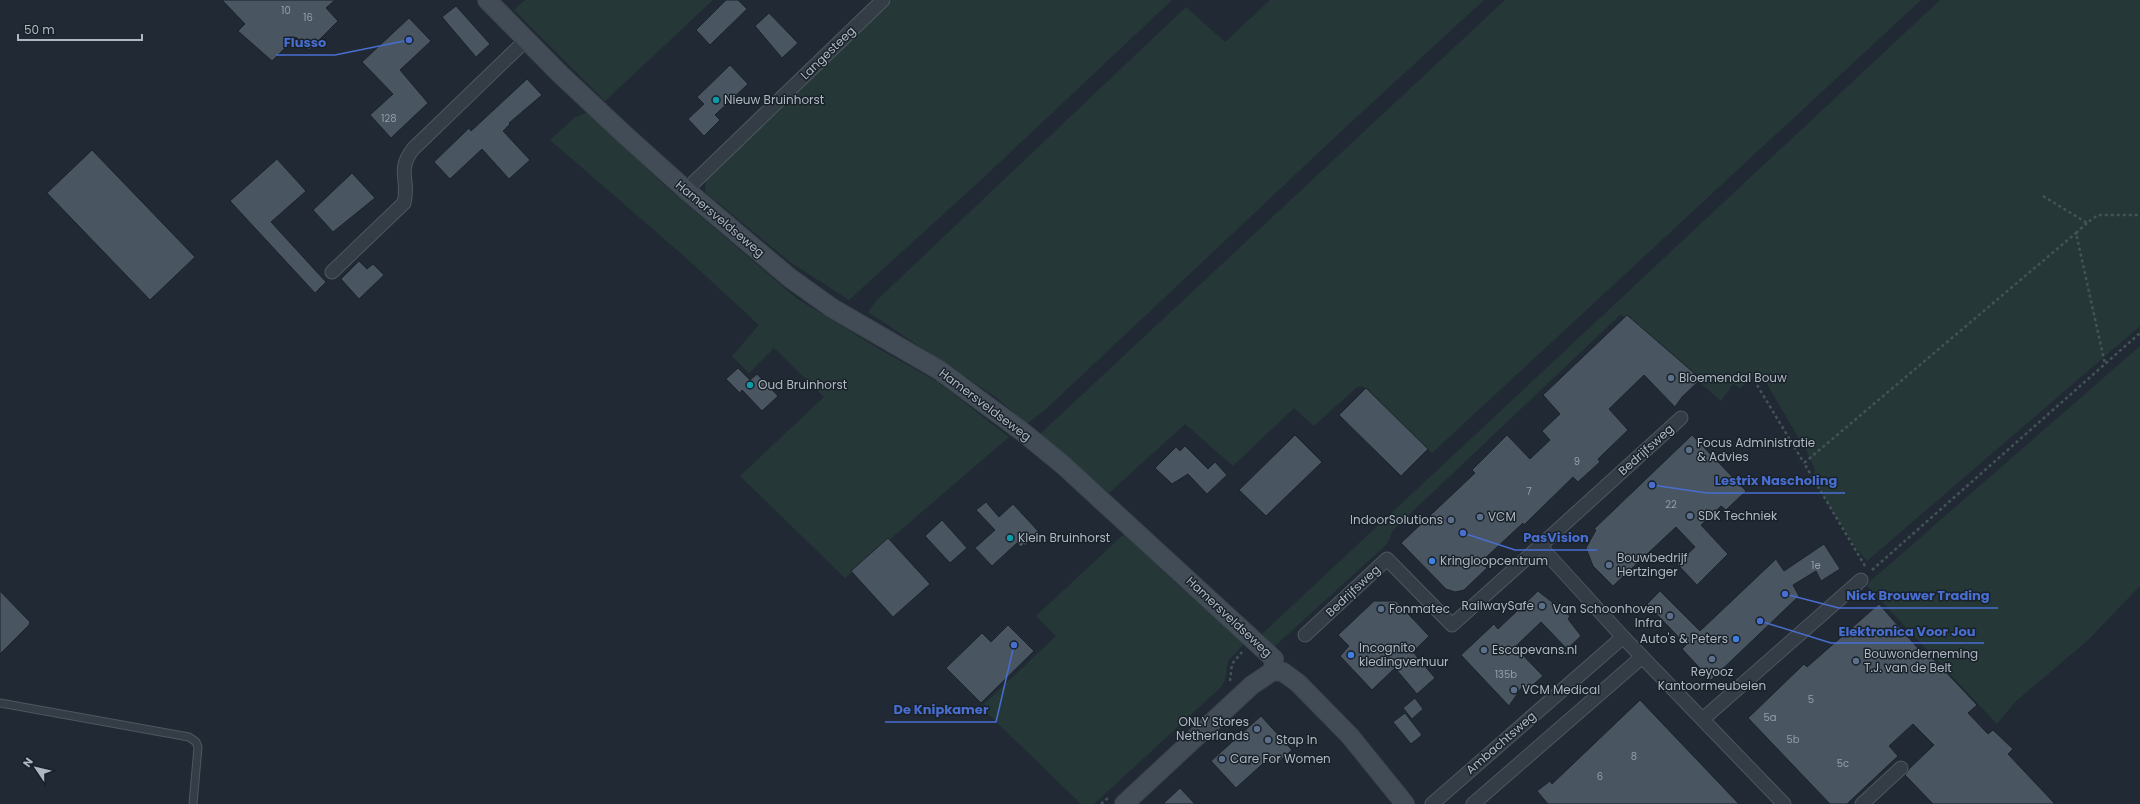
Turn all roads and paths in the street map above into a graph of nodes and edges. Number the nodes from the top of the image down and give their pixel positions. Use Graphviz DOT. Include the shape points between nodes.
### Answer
graph roads {
  1 [pos="487,0"];
  2 [pos="883,0"];
  3 [pos="526,40"];
  4 [pos="686,190"];
  5 [pos="2043,196"];
  6 [pos="2140,215"];
  7 [pos="2087,223"];
  8 [pos="2076,233"];
  9 [pos="332,272"];
  10 [pos="2140,333"];
  11 [pos="2104,364"];
  12 [pos="1754,380"];
  13 [pos="1681,418"];
  14 [pos="1804,463"];
  15 [pos="1540,546"];
  16 [pos="1861,580"];
  17 [pos="1305,635"];
  18 [pos="1623,637"];
  19 [pos="1642,657"];
  20 [pos="1273,671"];
  21 [pos="0,703"];
  22 [pos="1703,719"];
  23 [pos="1901,768"];
  24 [pos="193,804"];
  25 [pos="1124,804"];
  26 [pos="1405,804"];
  27 [pos="1432,804"];
  28 [pos="1474,804"];
  29 [pos="1784,804"];
  30 [pos="1862,804"];
  1 -- 3 [label="street, Hamersveldseweg"];
  2 -- 4 [label="street, Langesteeg"];
  3 -- 4 [label="street, Hamersveldseweg" via="624,135"];
  3 -- 9 [label="street" via="413,149 404,164 404,203"];
  4 -- 20 [label="street, Hamersveldseweg" via="806,290 939,370 1024,433 1274,659"];
  5 -- 7 [label="path"];
  6 -- 7 [label="path" via="2098,215"];
  7 -- 8 [label="path"];
  8 -- 11 [label="path"];
  8 -- 14 [label="path"];
  10 -- 11 [label="path"];
  11 -- 14 [label="path" via="1869,572"];
  12 -- 14 [label="path"];
  13 -- 15 [label="street, Bedrijfsweg"];
  15 -- 17 [label="street, Bedrijfsweg" via="1452,625 1387,559"];
  15 -- 18 [label="street"];
  16 -- 22 [label="street"];
  18 -- 19 [label="street"];
  18 -- 27 [label="street, Ambachtsweg"];
  19 -- 22 [label="street"];
  19 -- 28 [label="street"];
  20 -- 25 [label="street" via="1252,685"];
  20 -- 26 [label="street, Hamersveldseweg" via="1282,672 1298,683 1350,736"];
  21 -- 24 [label="lane" via="189,737 198,747"];
  22 -- 29 [label="street"];
  23 -- 30 [label="street"];
}
